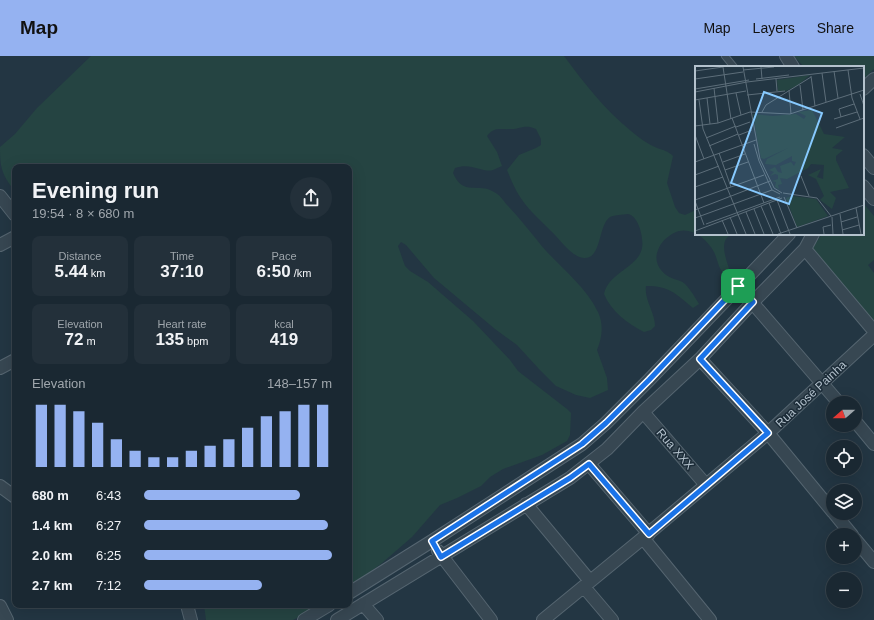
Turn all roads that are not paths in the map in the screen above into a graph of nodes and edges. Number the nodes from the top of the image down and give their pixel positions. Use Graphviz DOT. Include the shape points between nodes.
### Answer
graph roads {
  1 [pos="725,56"];
  2 [pos="782,56"];
  3 [pos="786,56"];
  4 [pos="733,66"];
  5 [pos="784,66"];
  6 [pos="792,66"];
  7 [pos="874,79"];
  8 [pos="864,88"];
  9 [pos="864,156"];
  10 [pos="874,168"];
  11 [pos="864,187"];
  12 [pos="0,196"];
  13 [pos="874,199"];
  14 [pos="12,211"];
  15 [pos="788,235"];
  16 [pos="812,235"];
  17 [pos="12,239"];
  18 [pos="0,245"];
  19 [pos="805,248"];
  20 [pos="738,286"];
  21 [pos="753,302"];
  22 [pos="874,331"];
  23 [pos="874,335"];
  24 [pos="700,359"];
  25 [pos="12,362"];
  26 [pos="0,368"];
  27 [pos="823,383"];
  28 [pos="834,396"];
  29 [pos="643,412"];
  30 [pos="862,429"];
  31 [pos="768,433"];
  32 [pos="874,444"];
  33 [pos="589,464"];
  34 [pos="706,485"];
  35 [pos="0,486"];
  36 [pos="12,495"];
  37 [pos="826,503"];
  38 [pos="526,504"];
  39 [pos="840,520"];
  40 [pos="846,528"];
  41 [pos="646,536"];
  42 [pos="432,541"];
  43 [pos="862,547"];
  44 [pos="441,557"];
  45 [pos="874,562"];
  46 [pos="587,584"];
  47 [pos="352,590"];
  48 [pos="363,604"];
  49 [pos="0,606"];
  50 [pos="188,608"];
  51 [pos="324,608"];
  52 [pos="7,620"];
  53 [pos="191,620"];
  54 [pos="304,620"];
  55 [pos="337,620"];
  56 [pos="377,620"];
  57 [pos="491,620"];
  58 [pos="543,620"];
  59 [pos="612,620"];
  60 [pos="710,620"];
  1 -- 4 [label="lane"];
  2 -- 5 [label="street"];
  3 -- 6 [label="street"];
  7 -- 8 [label="street"];
  9 -- 10 [label="street"];
  11 -- 13 [label="street"];
  12 -- 14 [label="street"];
  15 -- 20 [label="street"];
  16 -- 19 [label="street"];
  17 -- 18 [label="street"];
  19 -- 21 [label="street"];
  19 -- 22 [label="street"];
  20 -- 21 [label="street"];
  20 -- 42 [label="street" via="644,385 582,444"];
  21 -- 24 [label="street"];
  21 -- 27 [label="street"];
  23 -- 27 [label="street, Rua José Painha"];
  24 -- 29 [label="street"];
  24 -- 31 [label="street"];
  25 -- 26 [label="street"];
  27 -- 28 [label="street"];
  27 -- 31 [label="street, Rua José Painha"];
  29 -- 33 [label="street"];
  29 -- 34 [label="street, Rua XXX"];
  30 -- 32 [label="street"];
  31 -- 34 [label="street, Rua José Painha"];
  31 -- 37 [label="street"];
  33 -- 38 [label="street"];
  33 -- 41 [label="street"];
  34 -- 41 [label="street, Rua José Painha"];
  35 -- 36 [label="street"];
  38 -- 44 [label="street"];
  38 -- 46 [label="street"];
  39 -- 40 [label="street"];
  41 -- 46 [label="street, Rua José Painha"];
  41 -- 60 [label="street"];
  42 -- 44 [label="street"];
  42 -- 47 [label="street"];
  43 -- 45 [label="street"];
  44 -- 48 [label="street"];
  44 -- 57 [label="street"];
  46 -- 58 [label="street, Rua José Painha"];
  46 -- 59 [label="street"];
  48 -- 55 [label="street"];
  48 -- 56 [label="street"];
  49 -- 52 [label="street"];
  50 -- 53 [label="street"];
  51 -- 54 [label="street"];
}
